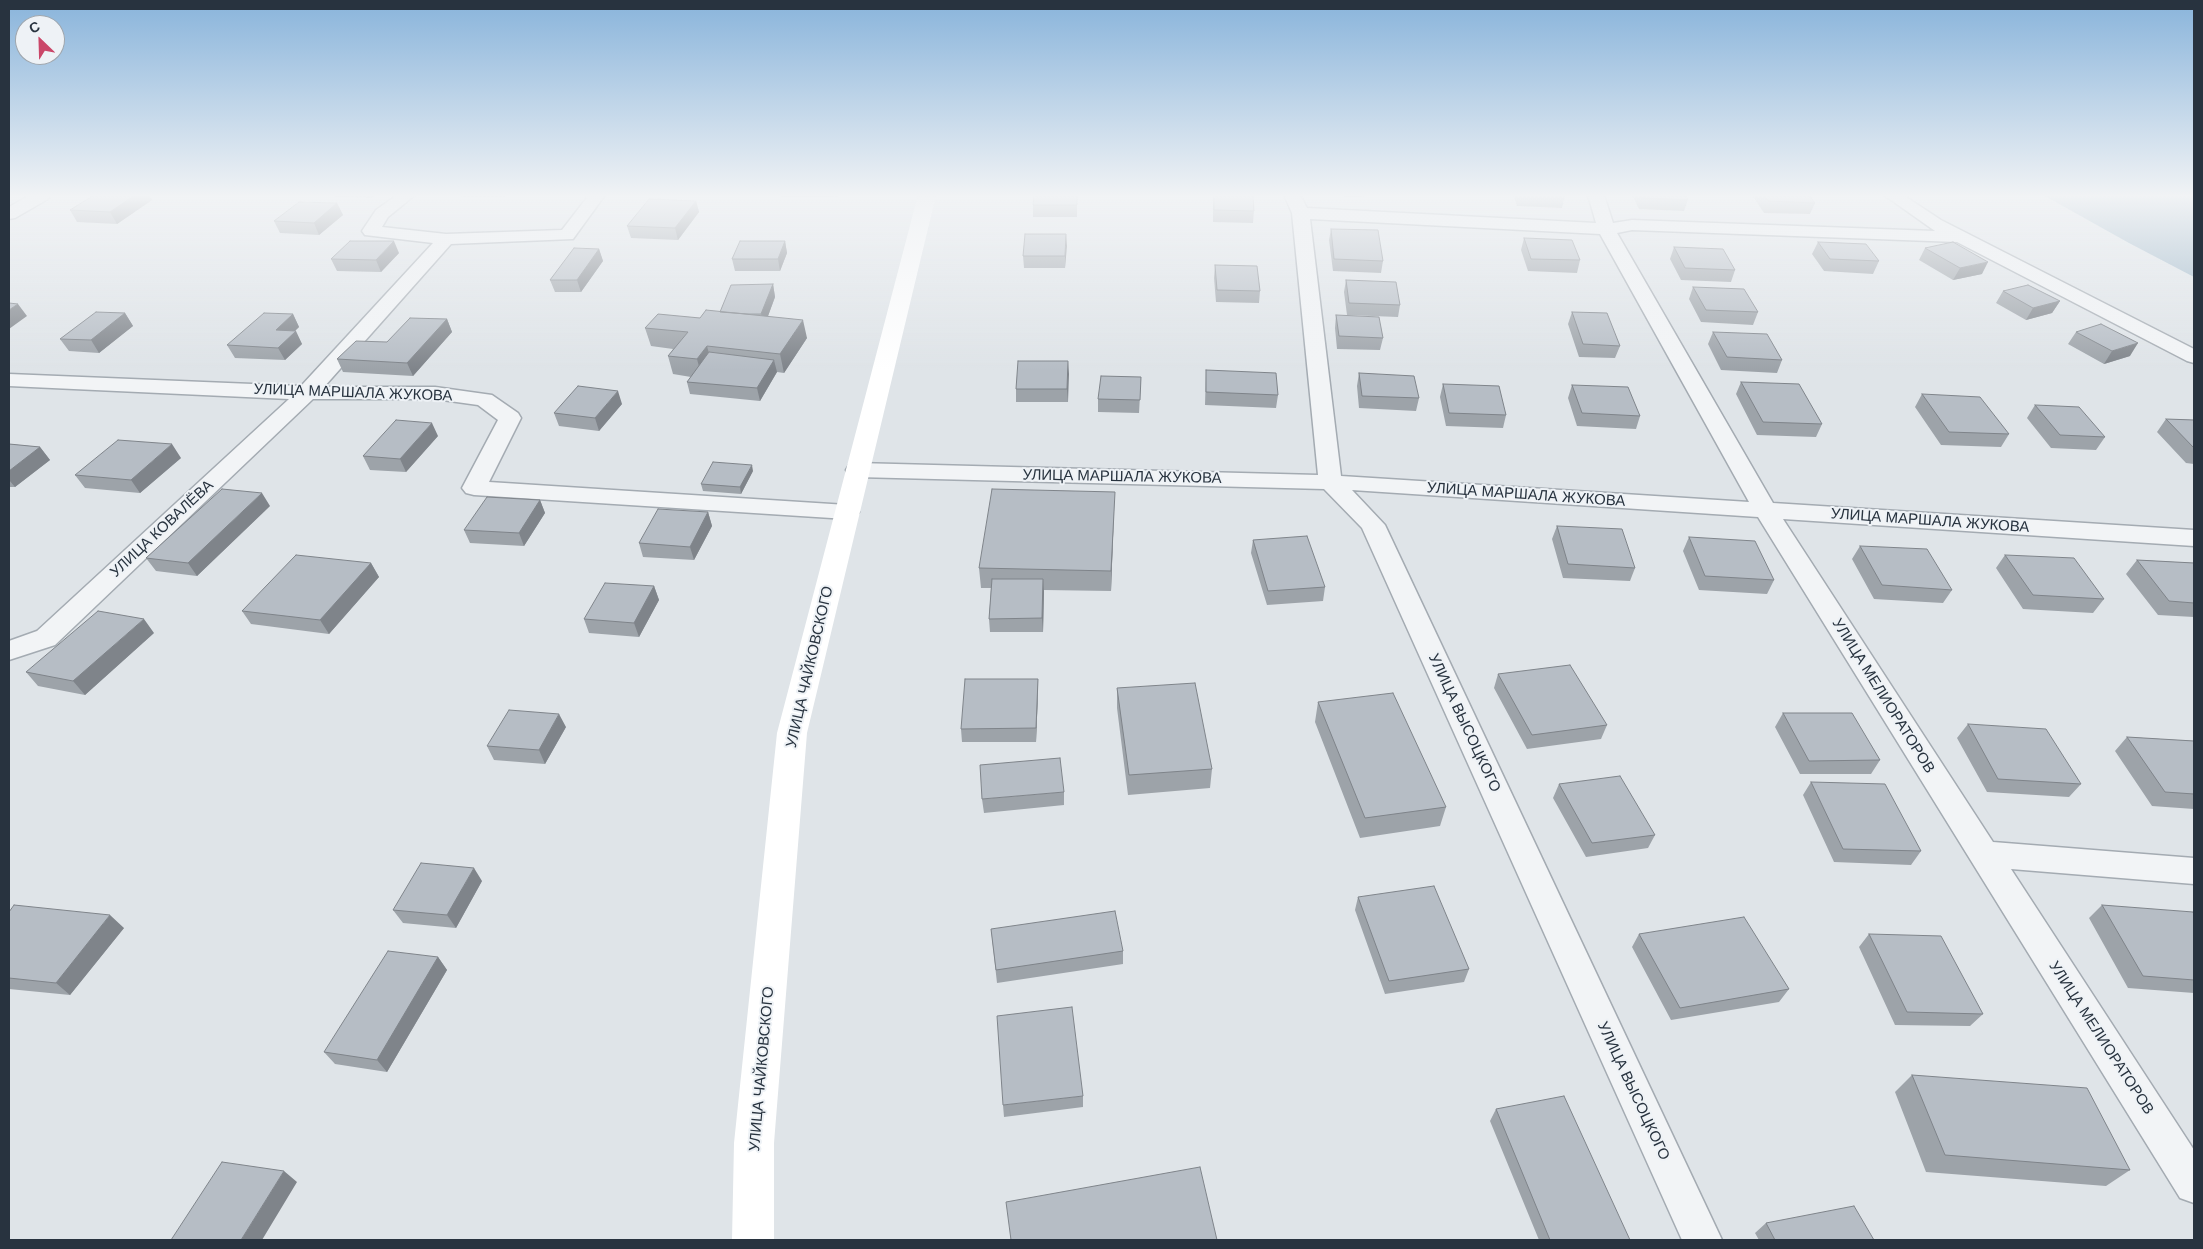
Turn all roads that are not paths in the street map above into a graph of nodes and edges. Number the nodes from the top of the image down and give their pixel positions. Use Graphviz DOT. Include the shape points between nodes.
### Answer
graph roads {
  1 [pos="433,253"];
  2 [pos="912,253"];
  3 [pos="1302,253"];
  4 [pos="1620,253"];
  5 [pos="1991,253"];
  6 [pos="2194,357"];
  7 [pos="9,380"];
  8 [pos="307,393"];
  9 [pos="857,470"];
  10 [pos="1330,482"];
  11 [pos="1765,510"];
  12 [pos="847,512"];
  13 [pos="2194,538"];
  14 [pos="9,651"];
  15 [pos="1983,854"];
  16 [pos="2194,871"];
  17 [pos="2194,1184"];
  18 [pos="753,1240"];
  19 [pos="1702,1240"];
  1 -- 8 [label="street, УЛИЦА КОВАЛЁВА"];
  2 -- 9 [label="main road, УЛИЦА ЧАЙКОВСКОГО"];
  3 -- 10 [label="street"];
  4 -- 11 [label="street, УЛИЦА МЕЛИОРАТОРОВ"];
  5 -- 6 [label="street"];
  7 -- 8 [label="street, УЛИЦА МАРШАЛА ЖУКОВА"];
  8 -- 12 [label="street, УЛИЦА МАРШАЛА ЖУКОВА" via="435,393 484,400 510,418 474,488"];
  8 -- 14 [label="street, УЛИЦА КОВАЛЁВА" via="46,638"];
  9 -- 10 [label="street, УЛИЦА МАРШАЛА ЖУКОВА"];
  9 -- 12 [label="main road, УЛИЦА ЧАЙКОВСКОГО"];
  10 -- 11 [label="street, УЛИЦА МАРШАЛА ЖУКОВА"];
  10 -- 19 [label="street, УЛИЦА ВЫСОЦКОГО" via="1374,525"];
  11 -- 13 [label="street, УЛИЦА МАРШАЛА ЖУКОВА"];
  11 -- 15 [label="street, УЛИЦА МЕЛИОРАТОРОВ"];
  12 -- 18 [label="main road, УЛИЦА ЧАЙКОВСКОГО" via="792,733 754,1143"];
  15 -- 16 [label="street"];
  15 -- 17 [label="street, УЛИЦА МЕЛИОРАТОРОВ"];
}
